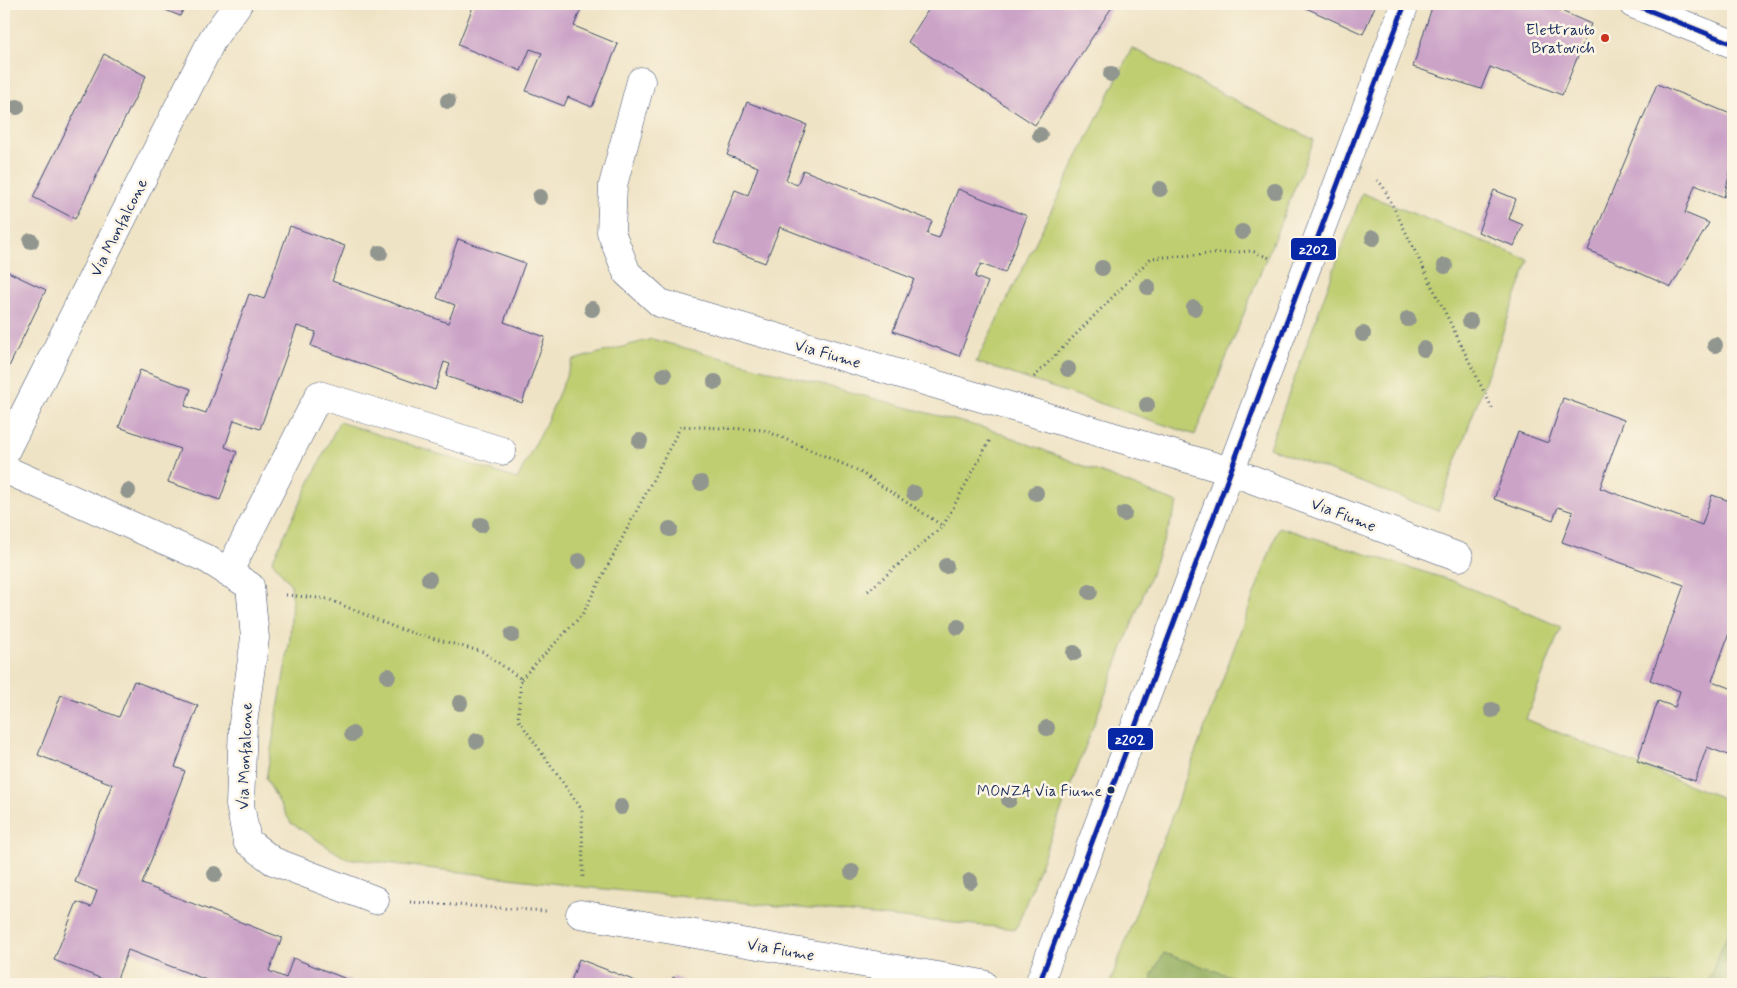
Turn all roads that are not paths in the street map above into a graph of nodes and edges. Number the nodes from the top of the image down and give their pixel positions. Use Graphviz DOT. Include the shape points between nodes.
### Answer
graph roads {
  1 [pos="238,4"];
  2 [pos="1404,4"];
  3 [pos="1633,4"];
  4 [pos="1733,44"];
  5 [pos="641,81"];
  6 [pos="502,451"];
  7 [pos="4,454"];
  8 [pos="4,469"];
  9 [pos="1230,471"];
  10 [pos="1459,557"];
  11 [pos="239,579"];
  12 [pos="374,900"];
  13 [pos="580,914"];
  14 [pos="1036,983"];
  15 [pos="983,984"];
  1 -- 7 [label="street, Via Monfalcone" via="213,38"];
  2 -- 9 [label="street"];
  3 -- 4 [label="street"];
  5 -- 9 [label="street, Via Fiume" via="613,185 611,232 626,273 660,303"];
  6 -- 11 [label="street" via="319,395"];
  8 -- 11 [label="street" via="207,559"];
  9 -- 10 [label="street, Via Fiume"];
  9 -- 14 [label="street"];
  11 -- 12 [label="street, Via Monfalcone" via="255,638 242,723 240,806 247,841 273,862"];
  13 -- 15 [label="street, Via Fiume"];
}
